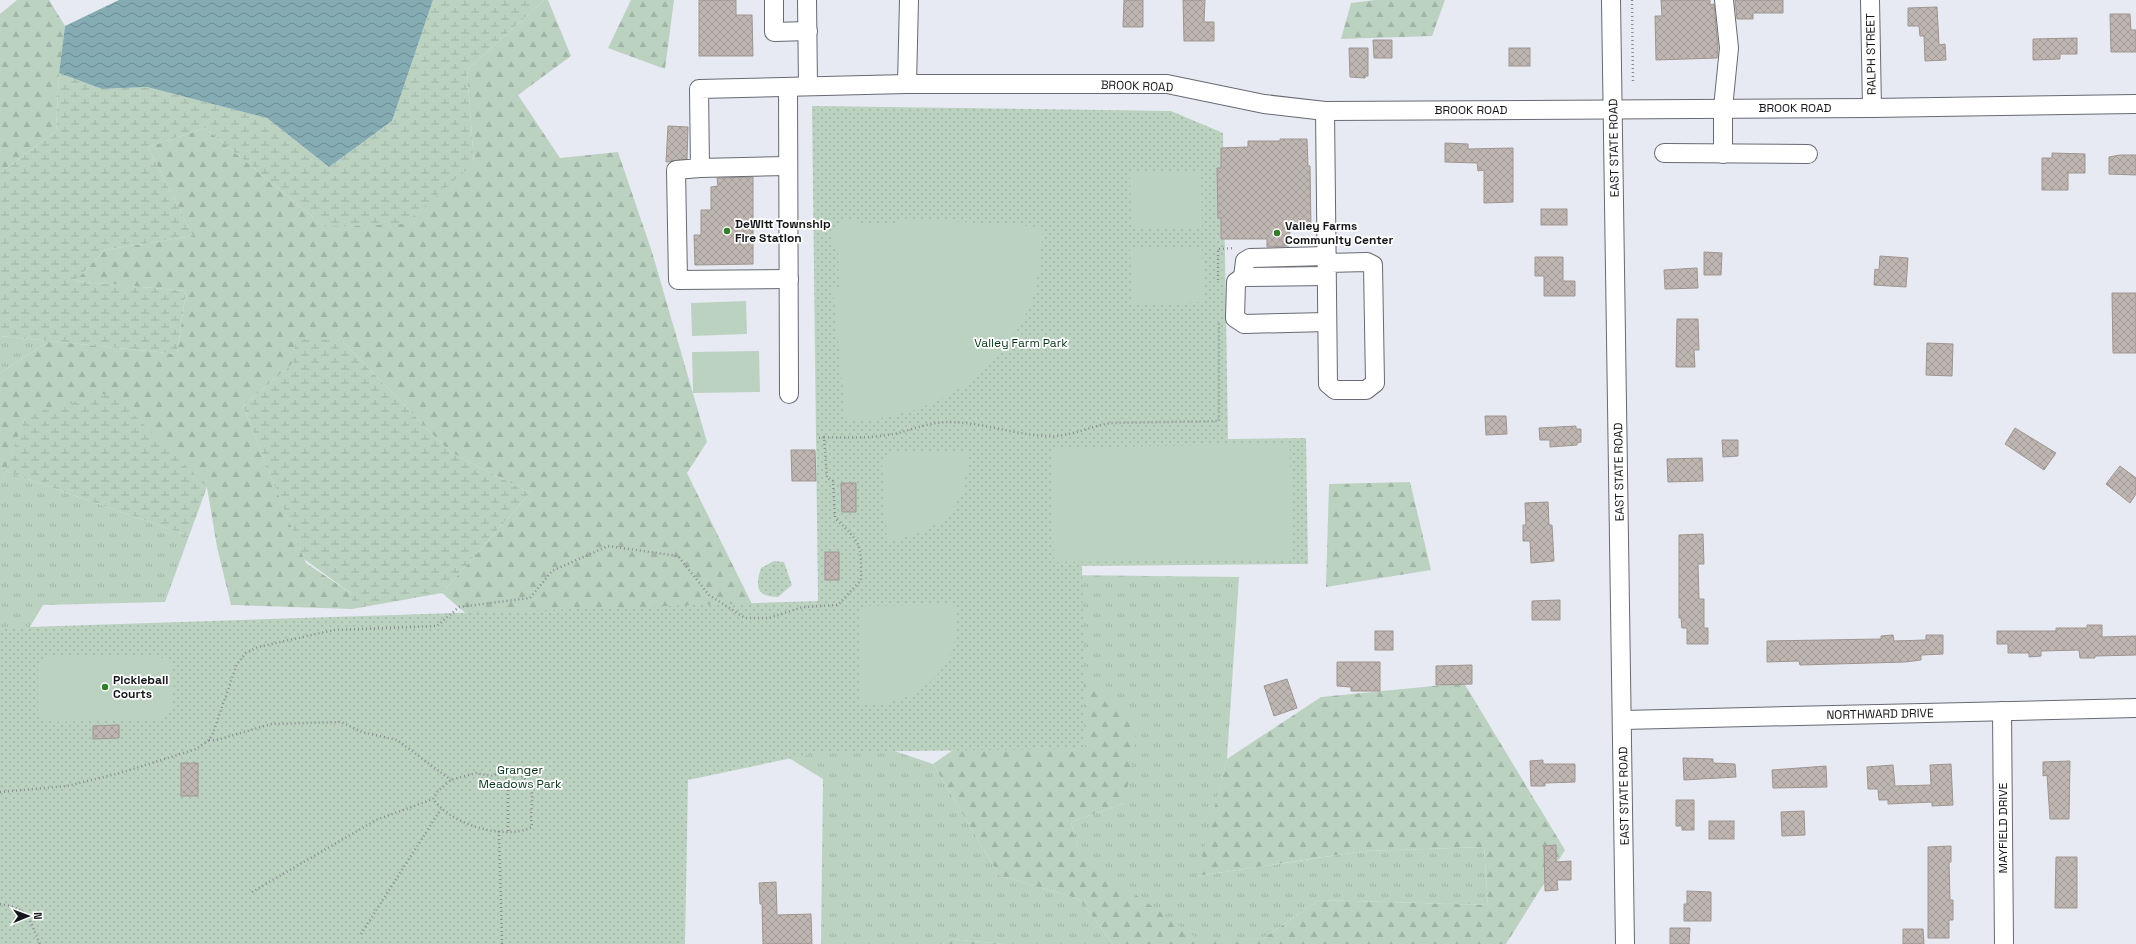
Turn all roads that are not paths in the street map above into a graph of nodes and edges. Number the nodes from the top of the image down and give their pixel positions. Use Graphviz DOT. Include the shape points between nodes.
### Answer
graph roads {
  1 [pos="774,0"];
  2 [pos="807,0"];
  3 [pos="909,0"];
  4 [pos="1611,0"];
  5 [pos="1724,0"];
  6 [pos="1870,0"];
  7 [pos="808,31"];
  8 [pos="908,84"];
  9 [pos="808,86"];
  10 [pos="788,87"];
  11 [pos="2136,104"];
  12 [pos="1723,108"];
  13 [pos="1872,108"];
  14 [pos="1614,109"];
  15 [pos="1325,111"];
  16 [pos="1664,153"];
  17 [pos="1723,154"];
  18 [pos="1808,154"];
  19 [pos="788,166"];
  20 [pos="700,168"];
  21 [pos="1326,265"];
  22 [pos="789,279"];
  23 [pos="1327,322"];
  24 [pos="789,394"];
  25 [pos="2136,708"];
  26 [pos="2002,711"];
  27 [pos="1623,720"];
  28 [pos="1625,944"];
  29 [pos="2004,944"];
  1 -- 7 [label="street" via="774,32"];
  2 -- 7 [label="street"];
  3 -- 8 [label="street"];
  4 -- 14 [label="street, EAST STATE ROAD"];
  5 -- 12 [label="street" via="1729,48"];
  6 -- 13 [label="street, RALPH STREET"];
  7 -- 9 [label="street"];
  8 -- 9 [label="street, BROOK ROAD"];
  8 -- 15 [label="street, BROOK ROAD" via="1167,84 1264,104"];
  9 -- 10 [label="street, BROOK ROAD"];
  10 -- 19 [label="street"];
  10 -- 20 [label="street, BROOK ROAD" via="700,90"];
  11 -- 13 [label="street, BROOK ROAD"];
  12 -- 13 [label="street, BROOK ROAD"];
  12 -- 14 [label="street, BROOK ROAD"];
  12 -- 17 [label="street"];
  14 -- 15 [label="street, BROOK ROAD"];
  14 -- 27 [label="street, EAST STATE ROAD"];
  15 -- 21 [label="street"];
  16 -- 17 [label="street"];
  17 -- 18 [label="street"];
  19 -- 20 [label="street"];
  19 -- 22 [label="street"];
  20 -- 22 [label="street" via="676,170 678,280"];
  21 -- 23 [label="street"];
  21 -- 23 [label="street" via="1250,258 1245,261 1243,277 1236,282 1235,318 1244,324"];
  21 -- 23 [label="street" via="1367,262 1373,265 1375,383 1366,390 1335,390 1328,384"];
  22 -- 24 [label="street"];
  25 -- 26 [label="street, NORTHWARD DRIVE"];
  26 -- 27 [label="street, NORTHWARD DRIVE"];
  26 -- 29 [label="street, MAYFIELD DRIVE"];
  27 -- 28 [label="street, EAST STATE ROAD"];
}
